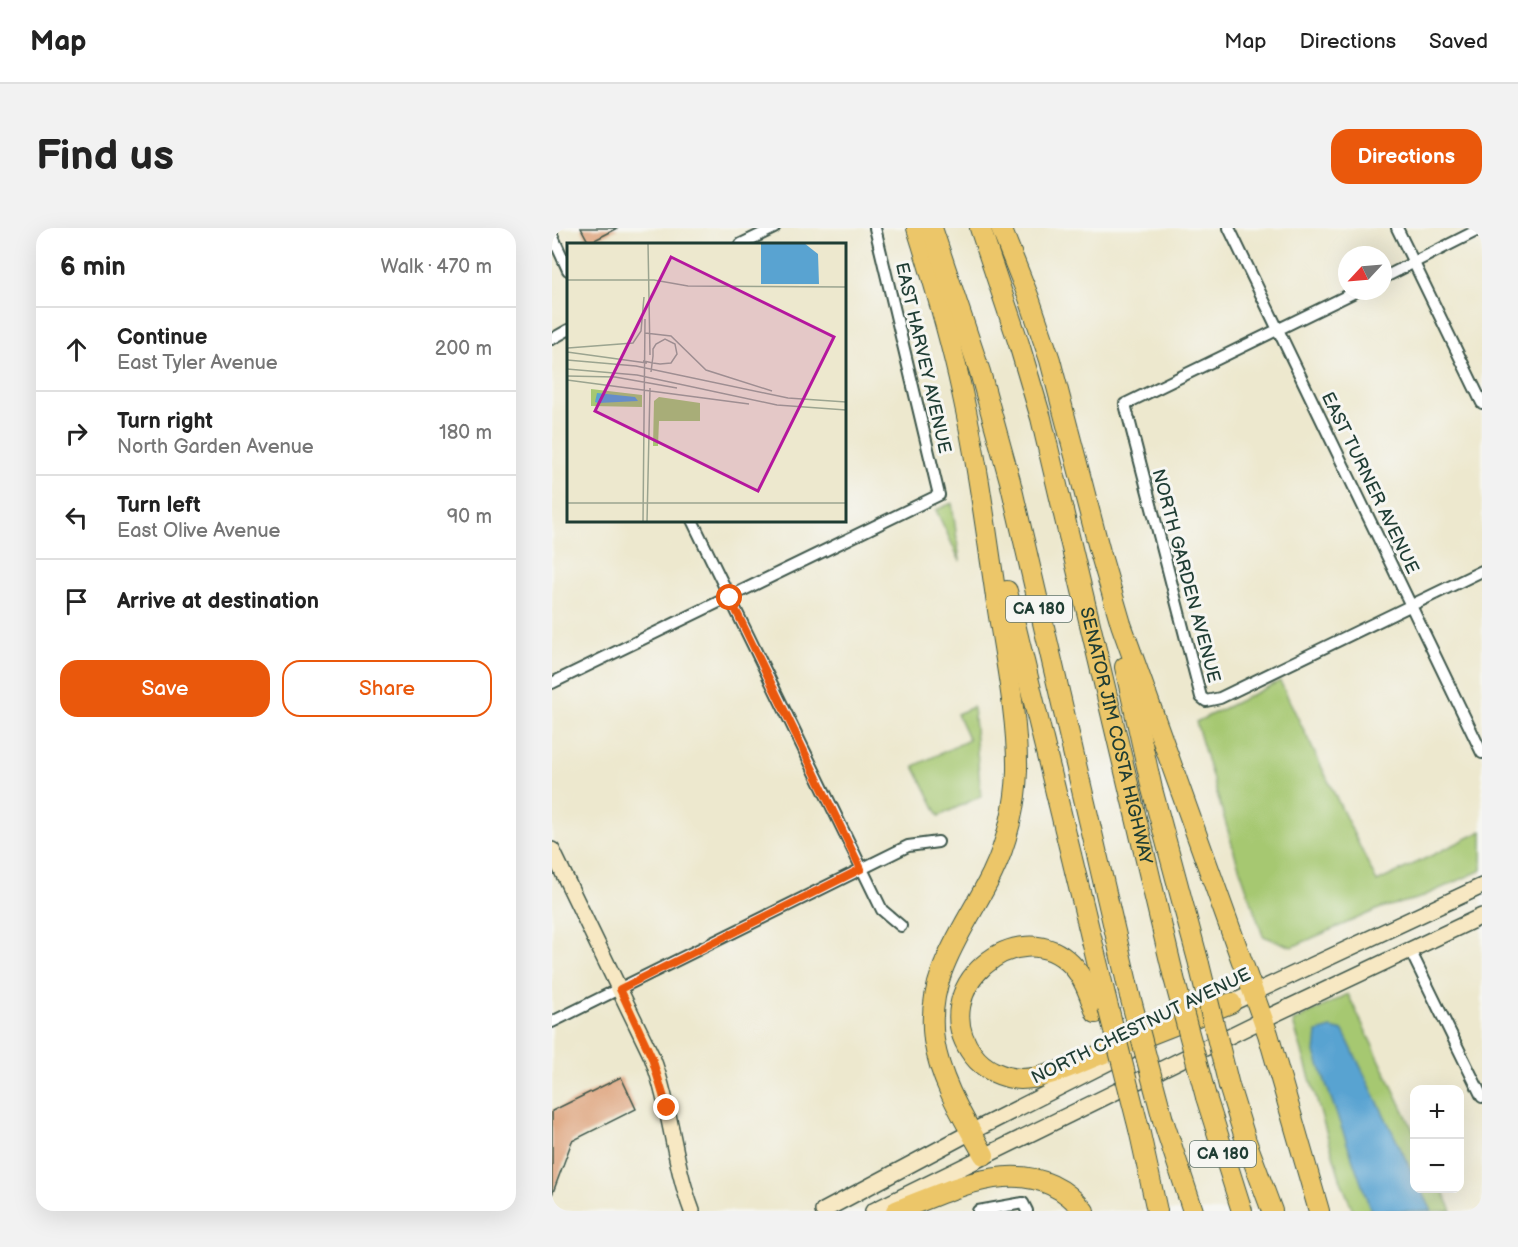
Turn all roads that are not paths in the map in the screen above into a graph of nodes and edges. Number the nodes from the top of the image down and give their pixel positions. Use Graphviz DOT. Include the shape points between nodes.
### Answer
graph roads {
  1 [pos="774,228"];
  2 [pos="875,228"];
  3 [pos="917,228"];
  4 [pos="932,228"];
  5 [pos="980,228"];
  6 [pos="1001,228"];
  7 [pos="1229,228"];
  8 [pos="1397,228"];
  9 [pos="1482,228"];
  10 [pos="552,236"];
  11 [pos="743,243"];
  12 [pos="1414,263"];
  13 [pos="567,268"];
  14 [pos="1392,274"];
  15 [pos="1339,300"];
  16 [pos="1278,330"];
  17 [pos="567,331"];
  18 [pos="552,339"];
  19 [pos="1482,403"];
  20 [pos="972,442"];
  21 [pos="693,522"];
  22 [pos="1100,552"];
  23 [pos="1482,571"];
  24 [pos="730,598"];
  25 [pos="1410,605"];
  26 [pos="552,683"];
  27 [pos="1482,753"];
  28 [pos="938,842"];
  29 [pos="552,850"];
  30 [pos="861,869"];
  31 [pos="1482,886"];
  32 [pos="1482,916"];
  33 [pos="901,926"];
  34 [pos="1410,950"];
  35 [pos="620,989"];
  36 [pos="1252,992"];
  37 [pos="1231,1003"];
  38 [pos="1102,1010"];
  39 [pos="1263,1020"];
  40 [pos="552,1022"];
  41 [pos="1482,1097"];
  42 [pos="971,1132"];
  43 [pos="984,1155"];
  44 [pos="1157,1208"];
  45 [pos="692,1211"];
  46 [pos="823,1211"];
  47 [pos="873,1211"];
  48 [pos="896,1211"];
  49 [pos="978,1211"];
  50 [pos="1027,1211"];
  51 [pos="1084,1211"];
  52 [pos="1193,1211"];
  53 [pos="1242,1211"];
  54 [pos="1272,1211"];
  55 [pos="1319,1211"];
  1 -- 11 [label="street"];
  2 -- 24 [label="street, EAST HARVEY AVENUE" via="939,495"];
  3 -- 20 [label="highway" via="951,348"];
  4 -- 52 [label="highway, CA 180, bridge" via="980,372 1010,481 1130,996 1163,1120"];
  5 -- 53 [label="highway, SENATOR JIM COSTA HIGHWAY / CA 180, bridge" via="1041,418 1174,978"];
  6 -- 22 [label="highway" via="1050,360"];
  7 -- 16 [label="street, EAST TURNER AVENUE"];
  8 -- 12 [label="street"];
  9 -- 12 [label="street"];
  10 -- 13 [label="street"];
  12 -- 14 [label="street"];
  12 -- 19 [label="street"];
  15 -- 16 [label="street"];
  16 -- 25 [label="street, EAST TURNER AVENUE"];
  16 -- 25 [label="street, NORTH GARDEN AVENUE" via="1125,404 1201,697 1206,701 1220,698"];
  17 -- 18 [label="street"];
  20 -- 38 [label="highway"];
  20 -- 42 [label="highway" via="1015,731 1017,773 1012,811 999,855 946,958 934,1001 934,1039 939,1062"];
  21 -- 24 [label="street"];
  22 -- 36 [label="highway" via="1137,670"];
  22 -- 54 [label="highway, bridge" via="1152,789 1229,1086"];
  23 -- 25 [label="street, NORTH GARDEN AVENUE"];
  24 -- 26 [label="street"];
  24 -- 30 [label="street"];
  25 -- 27 [label="street, EAST TURNER AVENUE"];
  28 -- 30 [label="street" via="908,846"];
  29 -- 35 [label="main road"];
  30 -- 33 [label="street" via="882,910"];
  30 -- 35 [label="street"];
  31 -- 36 [label="main road, NORTH CHESTNUT AVENUE"];
  32 -- 34 [label="main road"];
  34 -- 39 [label="main road"];
  34 -- 41 [label="street"];
  35 -- 40 [label="street"];
  35 -- 45 [label="main road" via="658,1073"];
  36 -- 37 [label="main road, NORTH CHESTNUT AVENUE"];
  36 -- 39 [label="highway"];
  37 -- 38 [label="highway" via="1032,1078 1009,1077 987,1068 966,1044 960,1025 964,993 974,973 988,960 1017,949 1046,950 1066,960"];
  37 -- 42 [label="main road, NORTH CHESTNUT AVENUE"];
  38 -- 44 [label="highway, bridge"];
  39 -- 43 [label="main road"];
  39 -- 55 [label="highway"];
  42 -- 43 [label="highway"];
  42 -- 46 [label="main road, NORTH CHESTNUT AVENUE"];
  43 -- 47 [label="main road"];
  48 -- 51 [label="highway" via="980,1180 1004,1176 1030,1178 1050,1186"];
  49 -- 50 [label="street" via="1023,1203"];
}
